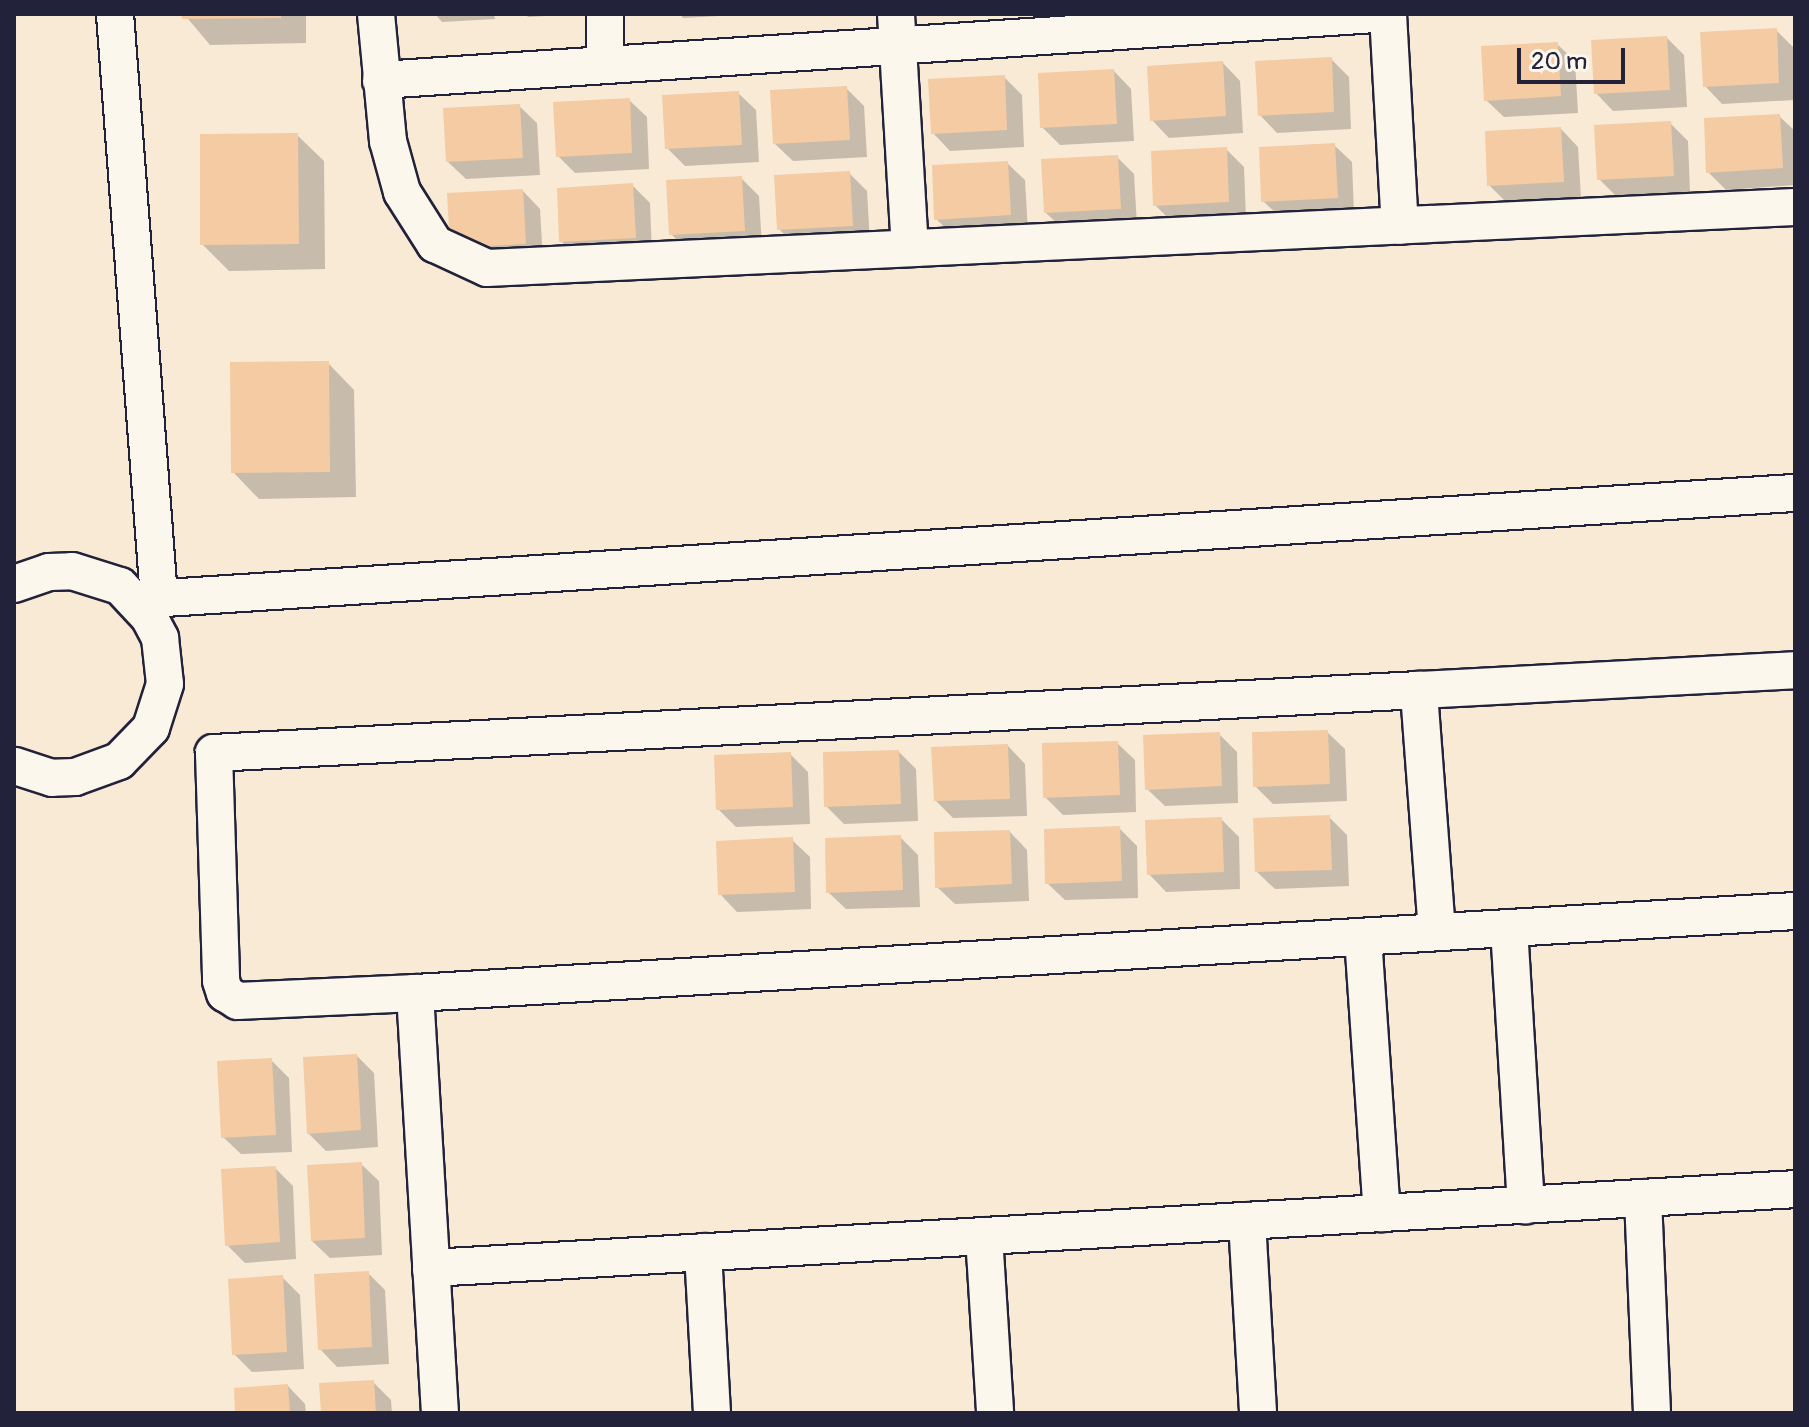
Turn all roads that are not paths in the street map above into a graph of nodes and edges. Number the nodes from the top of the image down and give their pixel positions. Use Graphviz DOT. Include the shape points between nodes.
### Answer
graph roads {
  1 [pos="115,14"];
  2 [pos="376,14"];
  3 [pos="605,14"];
  4 [pos="1374,14"];
  5 [pos="1388,14"];
  6 [pos="1131,22"];
  7 [pos="896,30"];
  8 [pos="605,65"];
  9 [pos="381,80"];
  10 [pos="1795,207"];
  11 [pos="1400,226"];
  12 [pos="910,248"];
  13 [pos="1795,493"];
  14 [pos="14,584"];
  15 [pos="146,599"];
  16 [pos="1795,670"];
  17 [pos="1419,690"];
  18 [pos="14,766"];
  19 [pos="1795,911"];
  20 [pos="1509,928"];
  21 [pos="1437,932"];
  22 [pos="1363,937"];
  23 [pos="415,993"];
  24 [pos="1795,1189"];
  25 [pos="1643,1198"];
  26 [pos="1526,1205"];
  27 [pos="1382,1213"];
  28 [pos="1247,1221"];
  29 [pos="984,1236"];
  30 [pos="703,1252"];
  31 [pos="431,1268"];
  32 [pos="440,1413"];
  33 [pos="712,1413"];
  34 [pos="995,1413"];
  35 [pos="1258,1413"];
  36 [pos="1652,1413"];
  1 -- 15 [label="street"];
  2 -- 9 [label="street"];
  3 -- 8 [label="street"];
  4 -- 6 [label="street"];
  5 -- 11 [label="street"];
  6 -- 7 [label="street"];
  7 -- 8 [label="street"];
  7 -- 12 [label="street"];
  8 -- 9 [label="street"];
  9 -- 12 [label="street" via="388,141 402,192 435,244 487,268"];
  10 -- 11 [label="street"];
  11 -- 12 [label="street"];
  13 -- 15 [label="street"];
  14 -- 15 [label="street" via="49,572 72,571"];
  15 -- 18 [label="street" via="165,660 160,707 151,728 119,761 98,771 52,778"];
  16 -- 17 [label="street"];
  17 -- 21 [label="street"];
  17 -- 23 [label="street" via="214,753 225,993 238,1001"];
  19 -- 20 [label="street"];
  20 -- 21 [label="street"];
  20 -- 26 [label="street"];
  21 -- 22 [label="street"];
  22 -- 23 [label="street"];
  22 -- 27 [label="street"];
  23 -- 31 [label="street"];
  24 -- 25 [label="street"];
  25 -- 26 [label="street"];
  25 -- 36 [label="street"];
  26 -- 27 [label="street"];
  27 -- 28 [label="street"];
  28 -- 29 [label="street"];
  28 -- 35 [label="street"];
  29 -- 30 [label="street"];
  29 -- 34 [label="street"];
  30 -- 31 [label="street"];
  30 -- 33 [label="street"];
  31 -- 32 [label="street"];
}
